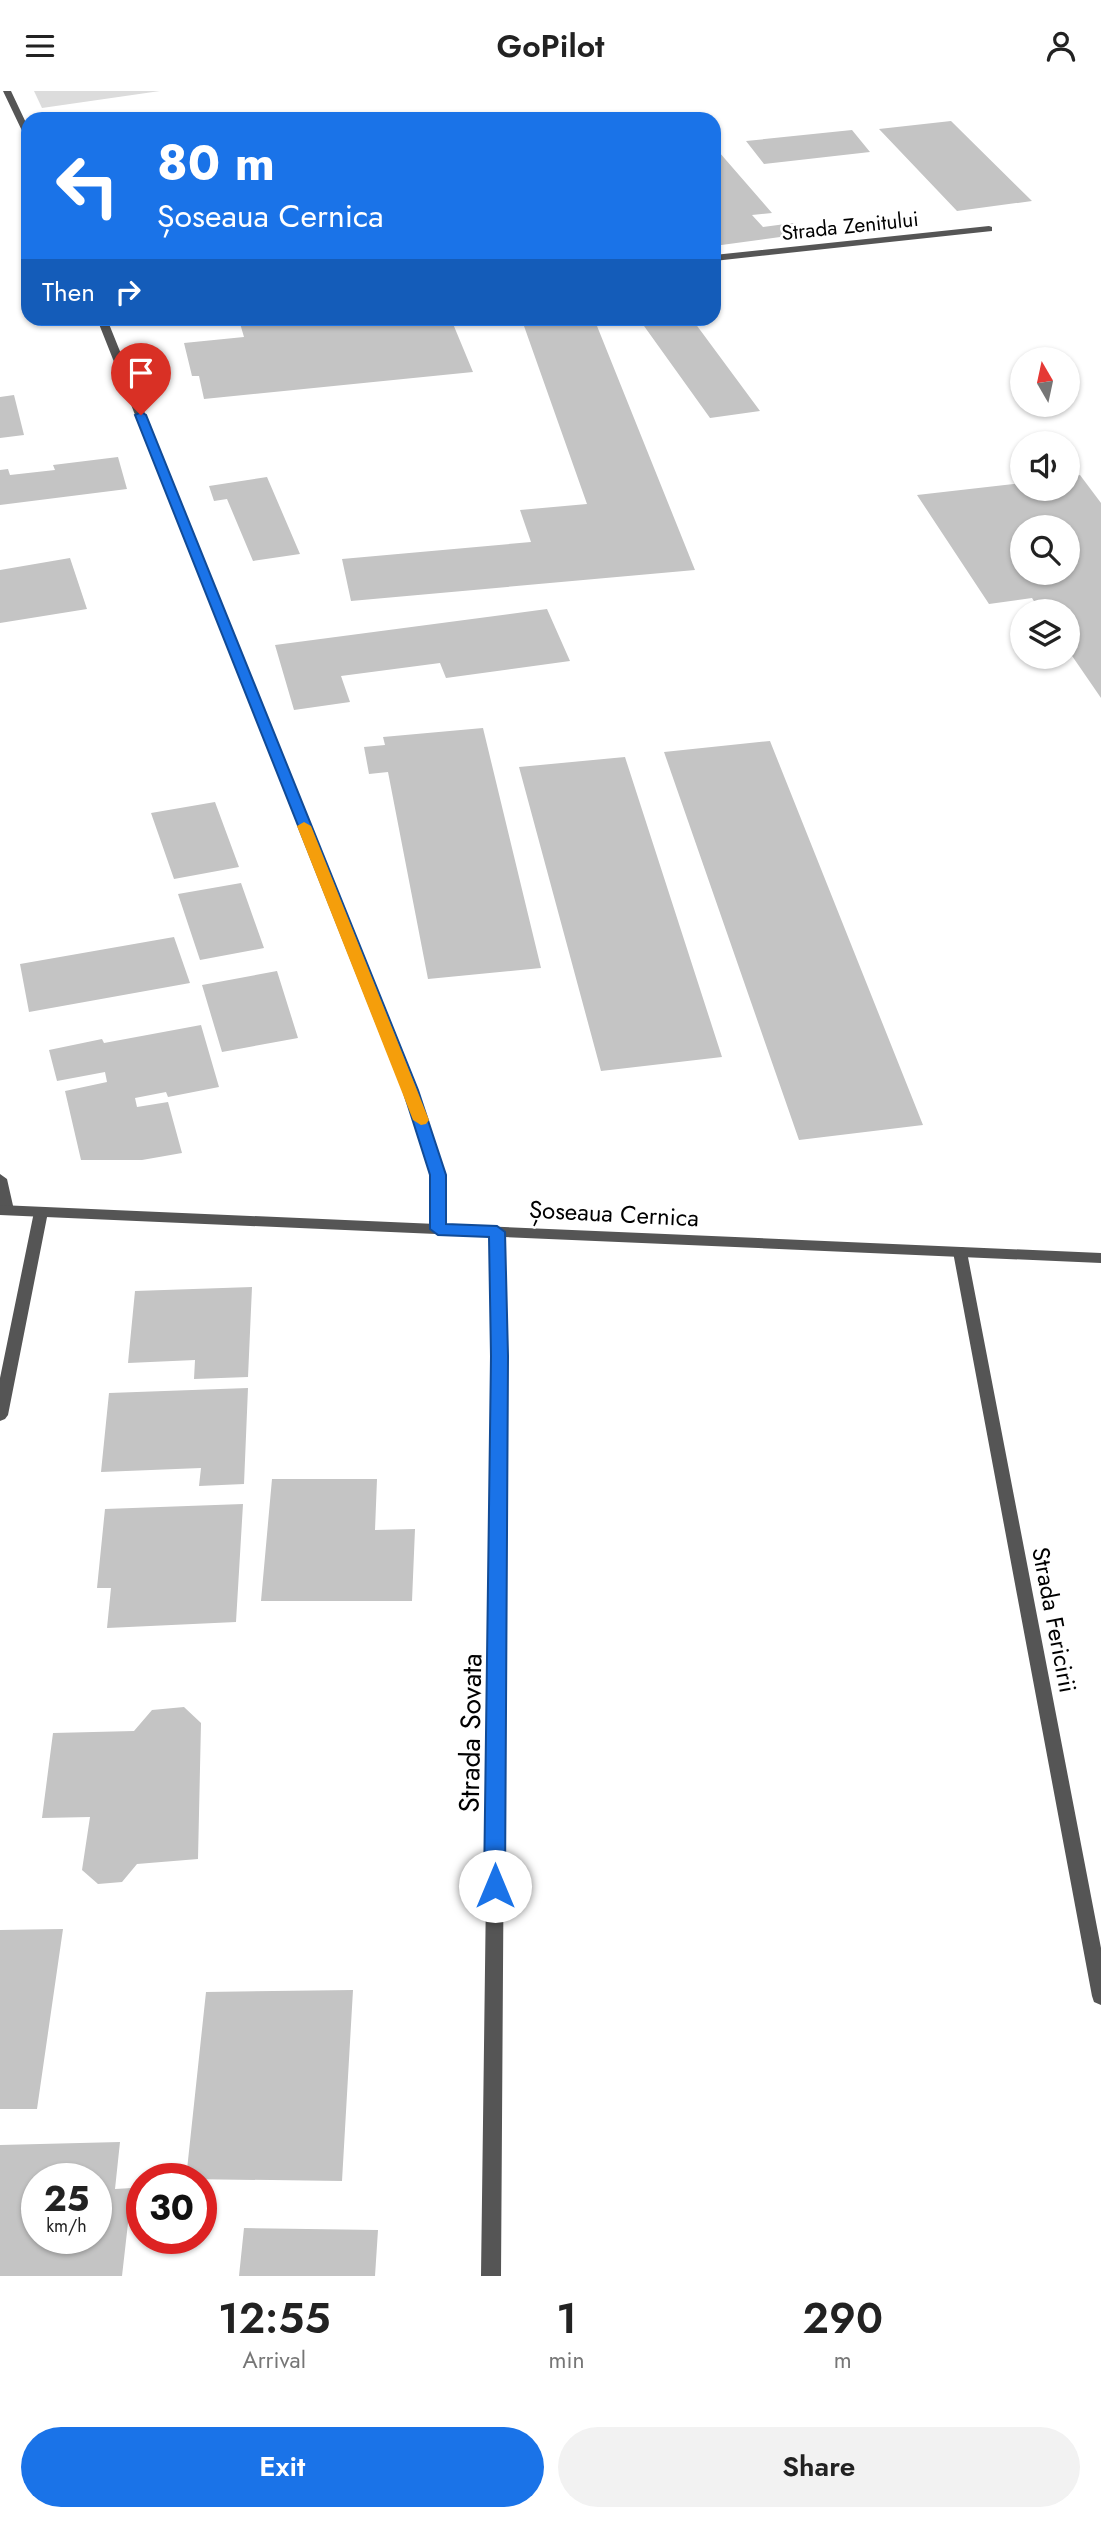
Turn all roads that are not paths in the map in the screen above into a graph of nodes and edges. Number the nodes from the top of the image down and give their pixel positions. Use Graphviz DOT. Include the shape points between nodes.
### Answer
graph roads {
  1 [pos="7,91"];
  2 [pos="21,120"];
  3 [pos="989,229"];
  4 [pos="721,257"];
  5 [pos="105,326"];
  6 [pos="0,1179"];
  7 [pos="4,1210"];
  8 [pos="41,1212"];
  9 [pos="438,1229"];
  10 [pos="497,1232"];
  11 [pos="960,1252"];
  12 [pos="1101,1258"];
  13 [pos="0,1415"];
  14 [pos="1101,1996"];
  15 [pos="491,2276"];
  1 -- 2 [label="street"];
  3 -- 4 [label="street, Strada Zenitului"];
  5 -- 9 [label="street" via="410,1090 438,1175"];
  6 -- 7 [label="street"];
  7 -- 8 [label="street, Șoseaua Cernica"];
  8 -- 9 [label="street, Șoseaua Cernica"];
  8 -- 13 [label="street"];
  9 -- 10 [label="street, Șoseaua Cernica"];
  10 -- 11 [label="street, Șoseaua Cernica"];
  10 -- 15 [label="street, Strada Sovata" via="500,1370"];
  11 -- 12 [label="street, Șoseaua Cernica"];
  11 -- 14 [label="street, Strada Fericirii"];
}
